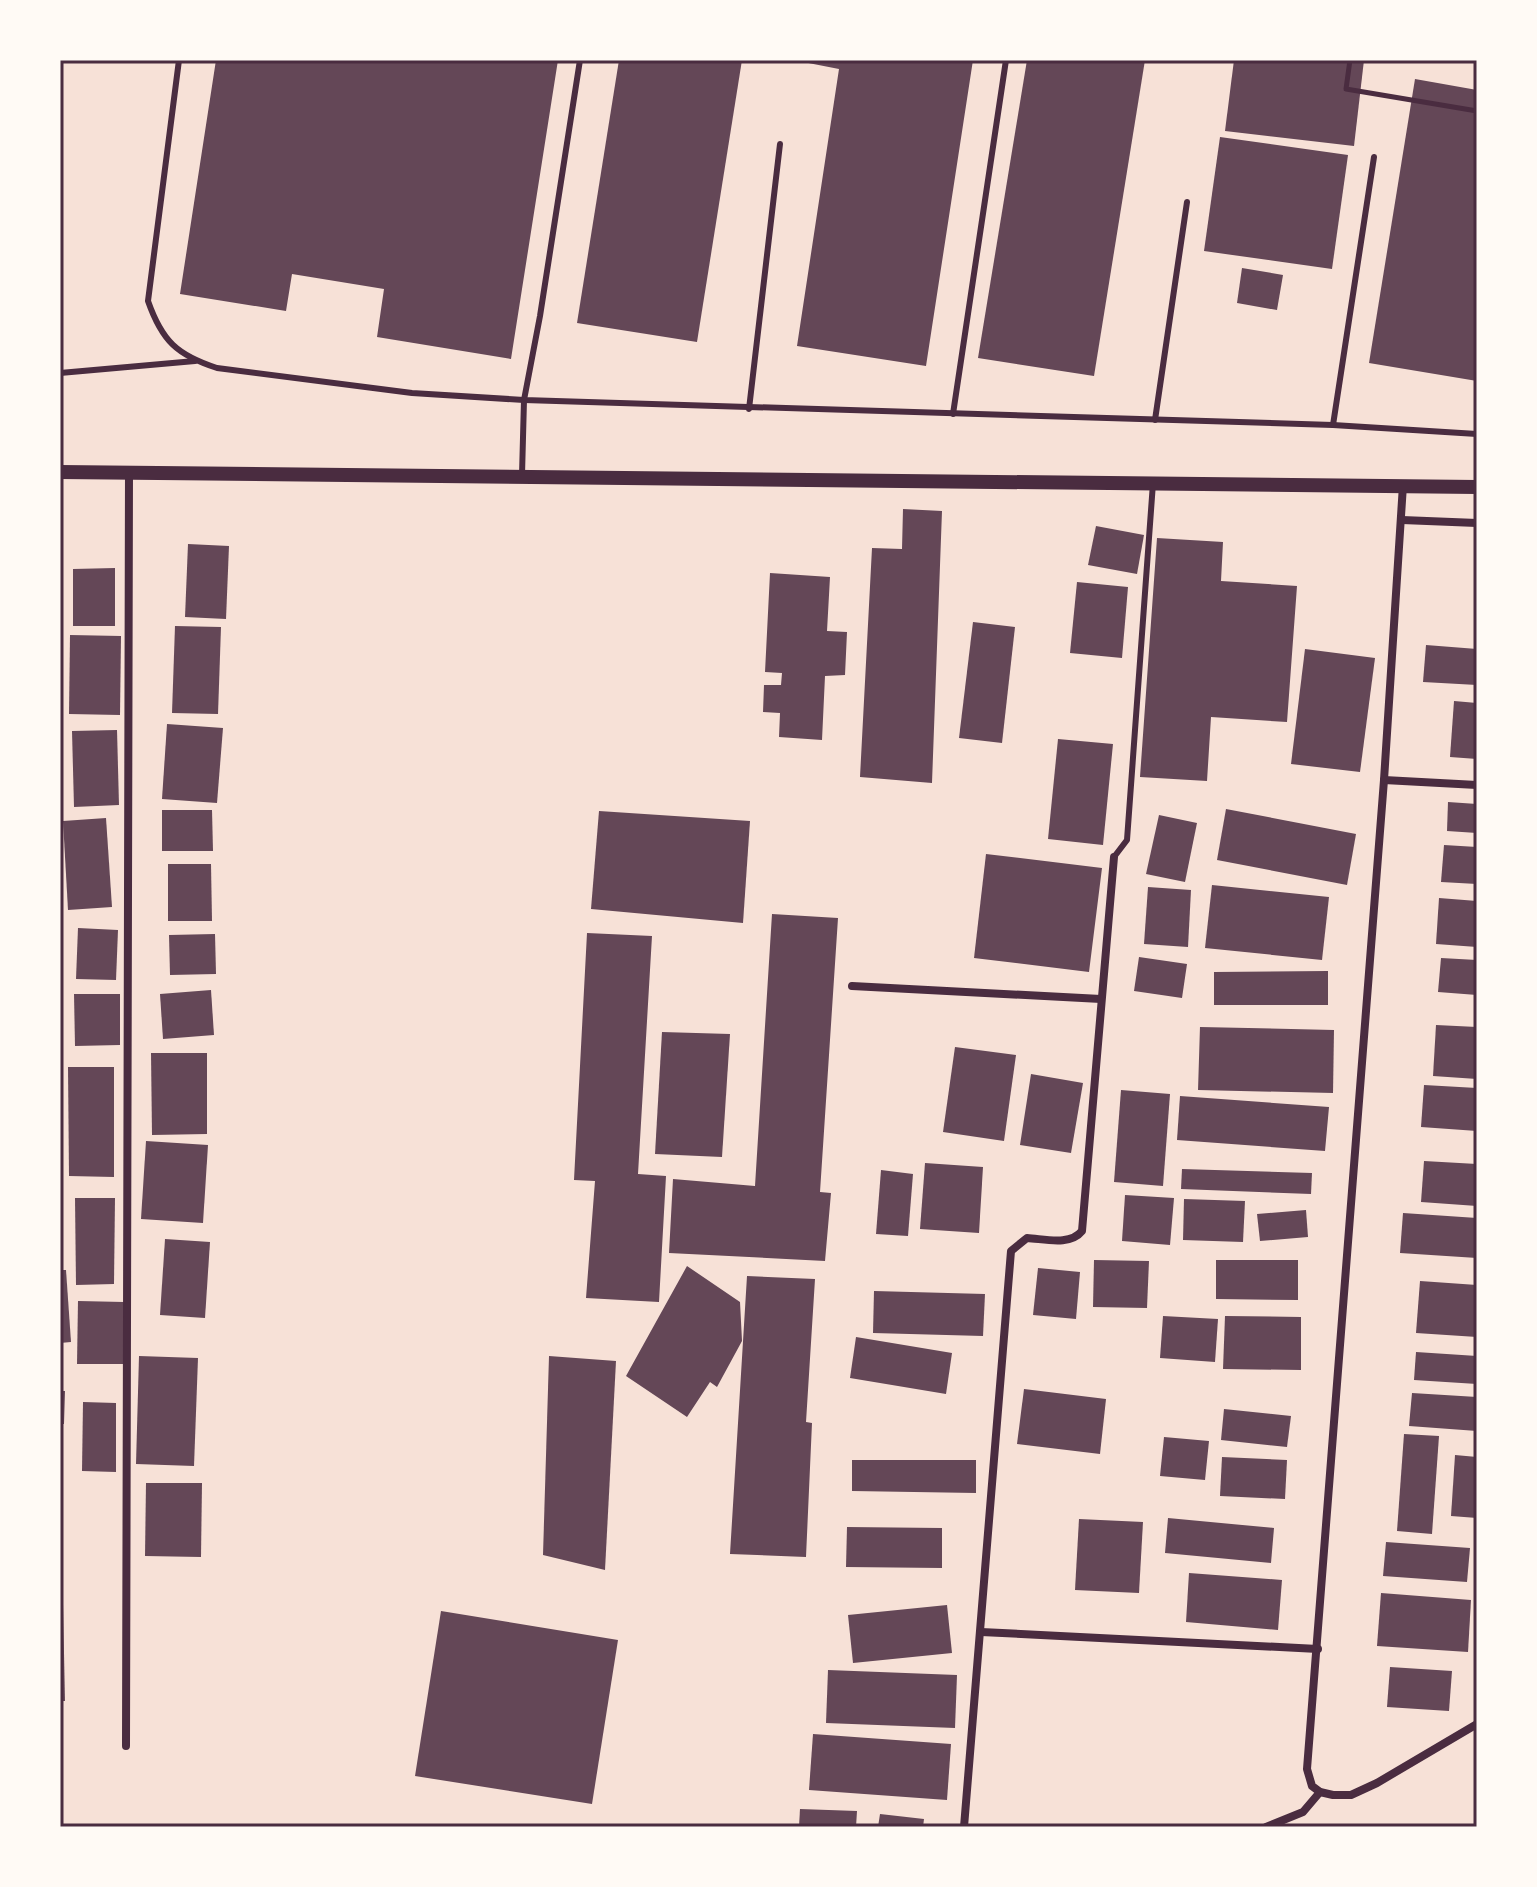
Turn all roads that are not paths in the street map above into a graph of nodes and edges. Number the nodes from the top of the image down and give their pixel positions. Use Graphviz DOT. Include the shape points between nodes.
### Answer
graph roads {
  1 [pos="179,60"];
  2 [pos="580,60"];
  3 [pos="1006,60"];
  4 [pos="780,144"];
  5 [pos="1374,157"];
  6 [pos="1187,202"];
  7 [pos="195,361"];
  8 [pos="60,373"];
  9 [pos="524,400"];
  10 [pos="749,409"];
  11 [pos="953,414"];
  12 [pos="1155,420"];
  13 [pos="1333,425"];
  14 [pos="1477,434"];
  15 [pos="129,470"];
  16 [pos="60,472"];
  17 [pos="522,475"];
  18 [pos="1153,483"];
  19 [pos="1403,485"];
  20 [pos="1477,487"];
  21 [pos="1402,520"];
  22 [pos="1477,523"];
  23 [pos="1384,780"];
  24 [pos="1477,785"];
  25 [pos="1114,857"];
  26 [pos="852,986"];
  27 [pos="1101,999"];
  28 [pos="981,1632"];
  29 [pos="1318,1649"];
  30 [pos="1477,1724"];
  31 [pos="126,1746"];
  32 [pos="1320,1792"];
  33 [pos="964,1827"];
  34 [pos="1266,1827"];
  1 -- 7 [label="lane" via="148,301 167,342"];
  2 -- 9 [label="lane"];
  3 -- 11 [label="lane"];
  4 -- 10 [label="lane"];
  5 -- 13 [label="lane"];
  6 -- 12 [label="lane"];
  7 -- 8 [label="lane"];
  7 -- 9 [label="lane" via="275,377"];
  9 -- 10 [label="lane"];
  9 -- 17 [label="lane"];
  10 -- 11 [label="lane"];
  11 -- 12 [label="lane"];
  12 -- 13 [label="lane"];
  13 -- 14 [label="lane"];
  15 -- 16 [label="street"];
  15 -- 17 [label="street"];
  15 -- 31 [label="street"];
  17 -- 18 [label="street"];
  18 -- 19 [label="street"];
  18 -- 25 [label="lane" via="1127,840"];
  19 -- 20 [label="street"];
  19 -- 21 [label="street"];
  21 -- 22 [label="street"];
  21 -- 23 [label="street"];
  23 -- 24 [label="street"];
  23 -- 29 [label="street"];
  25 -- 27 [label="street"];
  26 -- 27 [label="street"];
  27 -- 28 [label="street" via="1082,1231 1068,1241 1027,1238 1011,1251"];
  28 -- 29 [label="street"];
  28 -- 33 [label="street"];
  29 -- 32 [label="street" via="1307,1769 1312,1786"];
  30 -- 32 [label="street" via="1351,1795"];
  32 -- 34 [label="street" via="1303,1812"];
}
